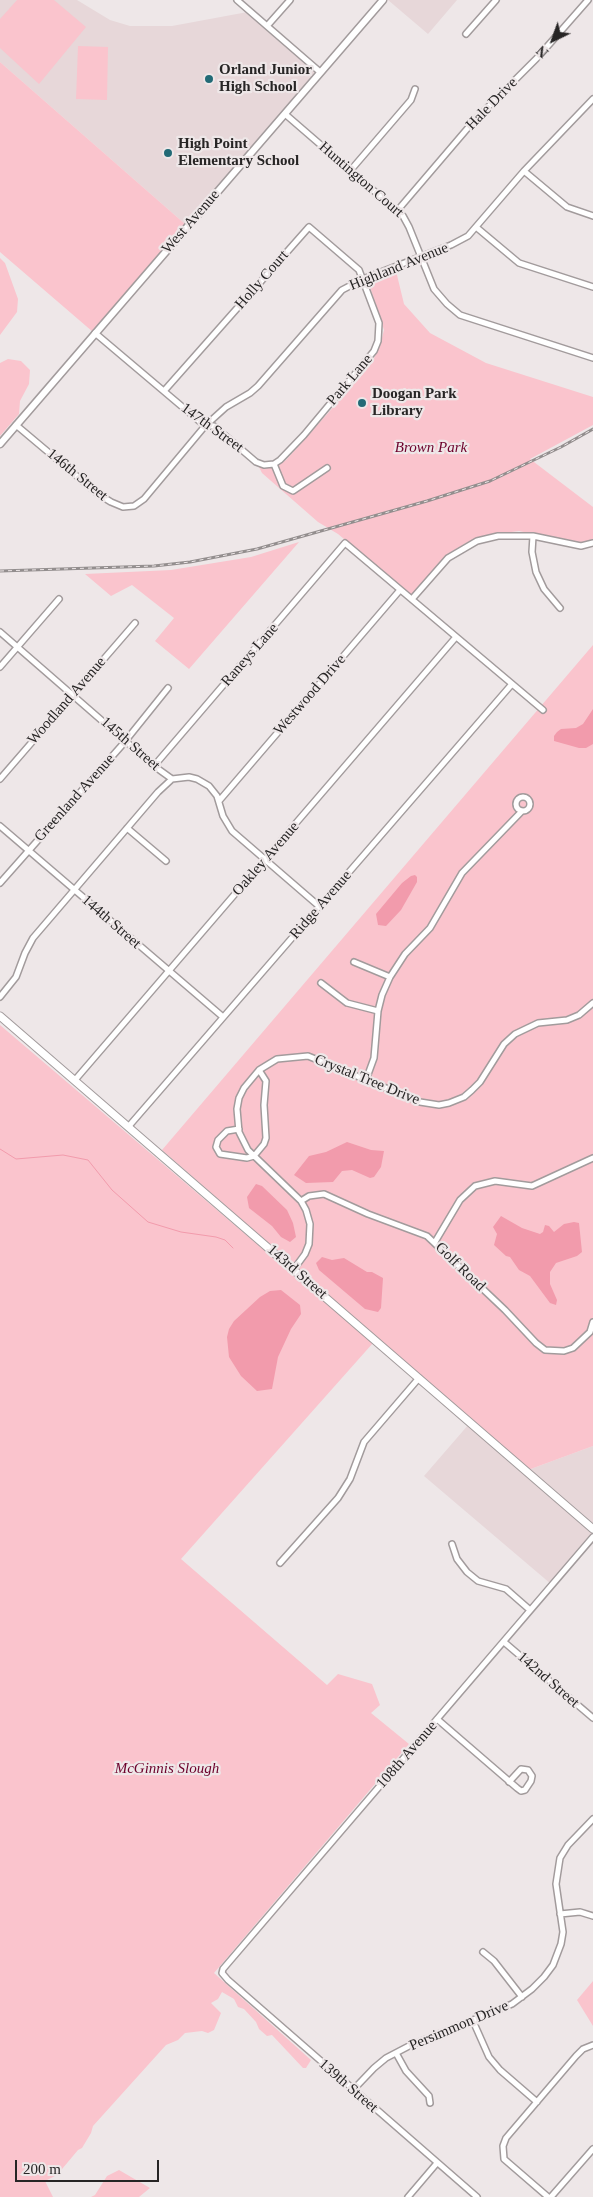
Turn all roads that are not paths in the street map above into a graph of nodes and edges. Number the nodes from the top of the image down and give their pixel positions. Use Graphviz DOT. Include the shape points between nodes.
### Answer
graph roads {
  1 [pos="237,0"];
  2 [pos="290,0"];
  3 [pos="383,0"];
  4 [pos="496,0"];
  5 [pos="588,0"];
  6 [pos="267,26"];
  7 [pos="466,34"];
  8 [pos="320,72"];
  9 [pos="415,89"];
  10 [pos="593,99"];
  11 [pos="285,114"];
  12 [pos="350,171"];
  13 [pos="524,171"];
  14 [pos="397,211"];
  15 [pos="593,216"];
  16 [pos="476,227"];
  17 [pos="422,257"];
  18 [pos="363,279"];
  19 [pos="593,287"];
  20 [pos="95,333"];
  21 [pos="593,358"];
  22 [pos="164,391"];
  23 [pos="16,426"];
  24 [pos="205,426"];
  25 [pos="0,444"];
  26 [pos="274,464"];
  27 [pos="327,468"];
  28 [pos="144,499"];
  29 [pos="533,536"];
  30 [pos="593,543"];
  31 [pos="400,590"];
  32 [pos="59,599"];
  33 [pos="412,599"];
  34 [pos="560,608"];
  35 [pos="135,623"];
  36 [pos="0,632"];
  37 [pos="456,637"];
  38 [pos="18,647"];
  39 [pos="0,667"];
  40 [pos="512,684"];
  41 [pos="168,688"];
  42 [pos="73,694"];
  43 [pos="543,710"];
  44 [pos="124,740"];
  45 [pos="154,766"];
  46 [pos="0,779"];
  47 [pos="172,779"];
  48 [pos="219,801"];
  49 [pos="522,811"];
  50 [pos="0,826"];
  51 [pos="127,828"];
  52 [pos="28,850"];
  53 [pos="265,860"];
  54 [pos="166,861"];
  55 [pos="0,883"];
  56 [pos="74,890"];
  57 [pos="320,907"];
  58 [pos="354,962"];
  59 [pos="168,971"];
  60 [pos="390,977"];
  61 [pos="321,983"];
  62 [pos="0,998"];
  63 [pos="593,1003"];
  64 [pos="378,1011"];
  65 [pos="0,1016"];
  66 [pos="223,1017"];
  67 [pos="259,1070"];
  68 [pos="74,1080"];
  69 [pos="366,1080"];
  70 [pos="129,1126"];
  71 [pos="239,1129"];
  72 [pos="254,1156"];
  73 [pos="593,1158"];
  74 [pos="301,1201"];
  75 [pos="435,1242"];
  76 [pos="294,1270"];
  77 [pos="593,1322"];
  78 [pos="419,1378"];
  79 [pos="593,1529"];
  80 [pos="593,1538"];
  81 [pos="452,1544"];
  82 [pos="280,1563"];
  83 [pos="530,1610"];
  84 [pos="504,1642"];
  85 [pos="593,1718"];
  86 [pos="437,1719"];
  87 [pos="509,1782"];
  88 [pos="593,1819"];
  89 [pos="560,1914"];
  90 [pos="593,1916"];
  91 [pos="483,1952"];
  92 [pos="222,1972"];
  93 [pos="522,1997"];
  94 [pos="473,2021"];
  95 [pos="593,2045"];
  96 [pos="396,2053"];
  97 [pos="353,2090"];
  98 [pos="537,2102"];
  99 [pos="430,2103"];
  100 [pos="593,2149"];
  101 [pos="437,2163"];
  102 [pos="408,2197"];
  103 [pos="477,2197"];
  104 [pos="550,2197"];
  1 -- 6 [label="street"];
  2 -- 6 [label="street"];
  3 -- 8 [label="street, West Avenue"];
  4 -- 7 [label="street"];
  5 -- 14 [label="street, Hale Drive" via="538,57 473,122"];
  6 -- 8 [label="street"];
  8 -- 11 [label="street, West Avenue"];
  9 -- 12 [label="street" via="411,100"];
  10 -- 13 [label="street, Highland Avenue"];
  11 -- 12 [label="street, Huntington Court"];
  11 -- 20 [label="street, West Avenue"];
  12 -- 14 [label="street, Huntington Court"];
  13 -- 15 [label="street" via="567,207"];
  13 -- 16 [label="street, Highland Avenue"];
  14 -- 17 [label="street, Huntington Court" via="407,221"];
  16 -- 17 [label="street, Highland Avenue" via="460,241"];
  16 -- 19 [label="street" via="519,263"];
  17 -- 18 [label="street, Highland Avenue"];
  17 -- 21 [label="street, Huntington Court" via="434,290 460,314"];
  18 -- 22 [label="street, Holly Court" via="359,270 309,227"];
  18 -- 24 [label="street, Highland Avenue" via="342,290 250,393 226,407"];
  18 -- 26 [label="street, Park Lane" via="379,324 374,351 304,435"];
  20 -- 22 [label="street, 147th Street"];
  20 -- 23 [label="street, West Avenue"];
  22 -- 24 [label="street, 147th Street"];
  23 -- 25 [label="street, West Avenue"];
  23 -- 28 [label="street, 146th Street" via="111,502 134,506"];
  24 -- 26 [label="street, 147th Street" via="214,426 256,462"];
  24 -- 28 [label="street, Highland Avenue"];
  26 -- 27 [label="street" via="282,486 293,491"];
  29 -- 30 [label="street" via="580,546"];
  29 -- 33 [label="street" via="498,536 477,541 448,558"];
  29 -- 34 [label="street" via="536,572"];
  31 -- 33 [label="street"];
  31 -- 45 [label="street, Raneys Lane" via="345,543"];
  31 -- 48 [label="street, Westwood Drive"];
  32 -- 38 [label="street"];
  33 -- 37 [label="street"];
  35 -- 42 [label="street, Woodland Avenue"];
  36 -- 38 [label="street, 145th Street"];
  37 -- 40 [label="street"];
  37 -- 53 [label="street, Oakley Avenue"];
  38 -- 39 [label="street"];
  38 -- 42 [label="street, 145th Street"];
  40 -- 43 [label="street"];
  40 -- 57 [label="street, Ridge Avenue"];
  41 -- 44 [label="street, Greenland Avenue"];
  42 -- 44 [label="street, 145th Street"];
  42 -- 46 [label="street, Woodland Avenue"];
  44 -- 45 [label="street, 145th Street"];
  44 -- 52 [label="street, Greenland Avenue"];
  45 -- 47 [label="street, 145th Street"];
  47 -- 48 [label="street, 145th Street" via="198,779 209,786"];
  47 -- 51 [label="street"];
  48 -- 53 [label="street, 145th Street" via="232,831"];
  49 -- 60 [label="street" via="462,873 430,928 404,954"];
  50 -- 52 [label="street, 144th Street"];
  51 -- 54 [label="street"];
  51 -- 56 [label="street"];
  52 -- 55 [label="street, Greenland Avenue"];
  52 -- 56 [label="street, 144th Street"];
  53 -- 57 [label="street, 145th Street"];
  53 -- 59 [label="street, Oakley Avenue"];
  56 -- 59 [label="street, 144th Street"];
  56 -- 62 [label="street" via="33,938 16,977"];
  57 -- 66 [label="street, Ridge Avenue"];
  58 -- 60 [label="street"];
  59 -- 66 [label="street, 144th Street"];
  59 -- 68 [label="street, Oakley Avenue"];
  60 -- 64 [label="street"];
  61 -- 64 [label="street" via="347,1003"];
  63 -- 69 [label="street, Crystal Tree Drive" via="567,1020 538,1023 515,1034 504,1044 480,1082 464,1097 449,1103 420,1102"];
  64 -- 69 [label="street" via="374,1058"];
  65 -- 68 [label="main road, 143rd Street"];
  66 -- 70 [label="street, Ridge Avenue"];
  67 -- 69 [label="street, Crystal Tree Drive" via="277,1060 308,1056"];
  67 -- 71 [label="street, Crystal Tree Drive" via="239,1098"];
  67 -- 72 [label="street" via="266,1081 266,1138"];
  68 -- 70 [label="main road, 143rd Street"];
  70 -- 76 [label="main road, 143rd Street"];
  71 -- 72 [label="street, Crystal Tree Drive"];
  71 -- 72 [label="street" via="224,1134 216,1143 218,1151 224,1156 243,1159"];
  72 -- 74 [label="street, Crystal Tree Drive"];
  73 -- 75 [label="street" via="532,1186 495,1181 475,1186 460,1200"];
  74 -- 75 [label="street, Golf Road" via="324,1194"];
  74 -- 76 [label="street, Crystal Tree Drive" via="311,1234 305,1254"];
  75 -- 77 [label="street, Golf Road" via="545,1350 573,1348 590,1332"];
  76 -- 78 [label="main road, 143rd Street"];
  78 -- 79 [label="main road, 143rd Street"];
  78 -- 82 [label="street" via="368,1436 343,1491"];
  80 -- 83 [label="street, 108th Avenue"];
  81 -- 83 [label="street" via="466,1572 478,1581 506,1590"];
  83 -- 84 [label="street, 108th Avenue"];
  84 -- 85 [label="street, 142nd Street"];
  84 -- 86 [label="street, 108th Avenue"];
  86 -- 87 [label="street"];
  86 -- 92 [label="street, 108th Avenue"];
  87 -- 87 [label="street" via="523,1791 532,1776 528,1770 521,1769"];
  88 -- 89 [label="street, Persimmon Drive" via="560,1858 556,1884"];
  89 -- 90 [label="street" via="580,1912"];
  89 -- 93 [label="street, Persimmon Drive" via="563,1932 559,1955 544,1977"];
  91 -- 93 [label="street"];
  92 -- 97 [label="street, 139th Street"];
  93 -- 94 [label="street, Persimmon Drive"];
  94 -- 96 [label="street, Persimmon Drive"];
  94 -- 98 [label="street" via="489,2057"];
  95 -- 98 [label="street" via="583,2049"];
  96 -- 97 [label="street, Persimmon Drive" via="374,2068"];
  96 -- 99 [label="street" via="406,2071 429,2096"];
  97 -- 101 [label="street, 139th Street"];
  98 -- 104 [label="street" via="506,2138 502,2152 504,2159"];
  100 -- 104 [label="street"];
  101 -- 102 [label="street"];
  101 -- 103 [label="street, 139th Street"];
}
